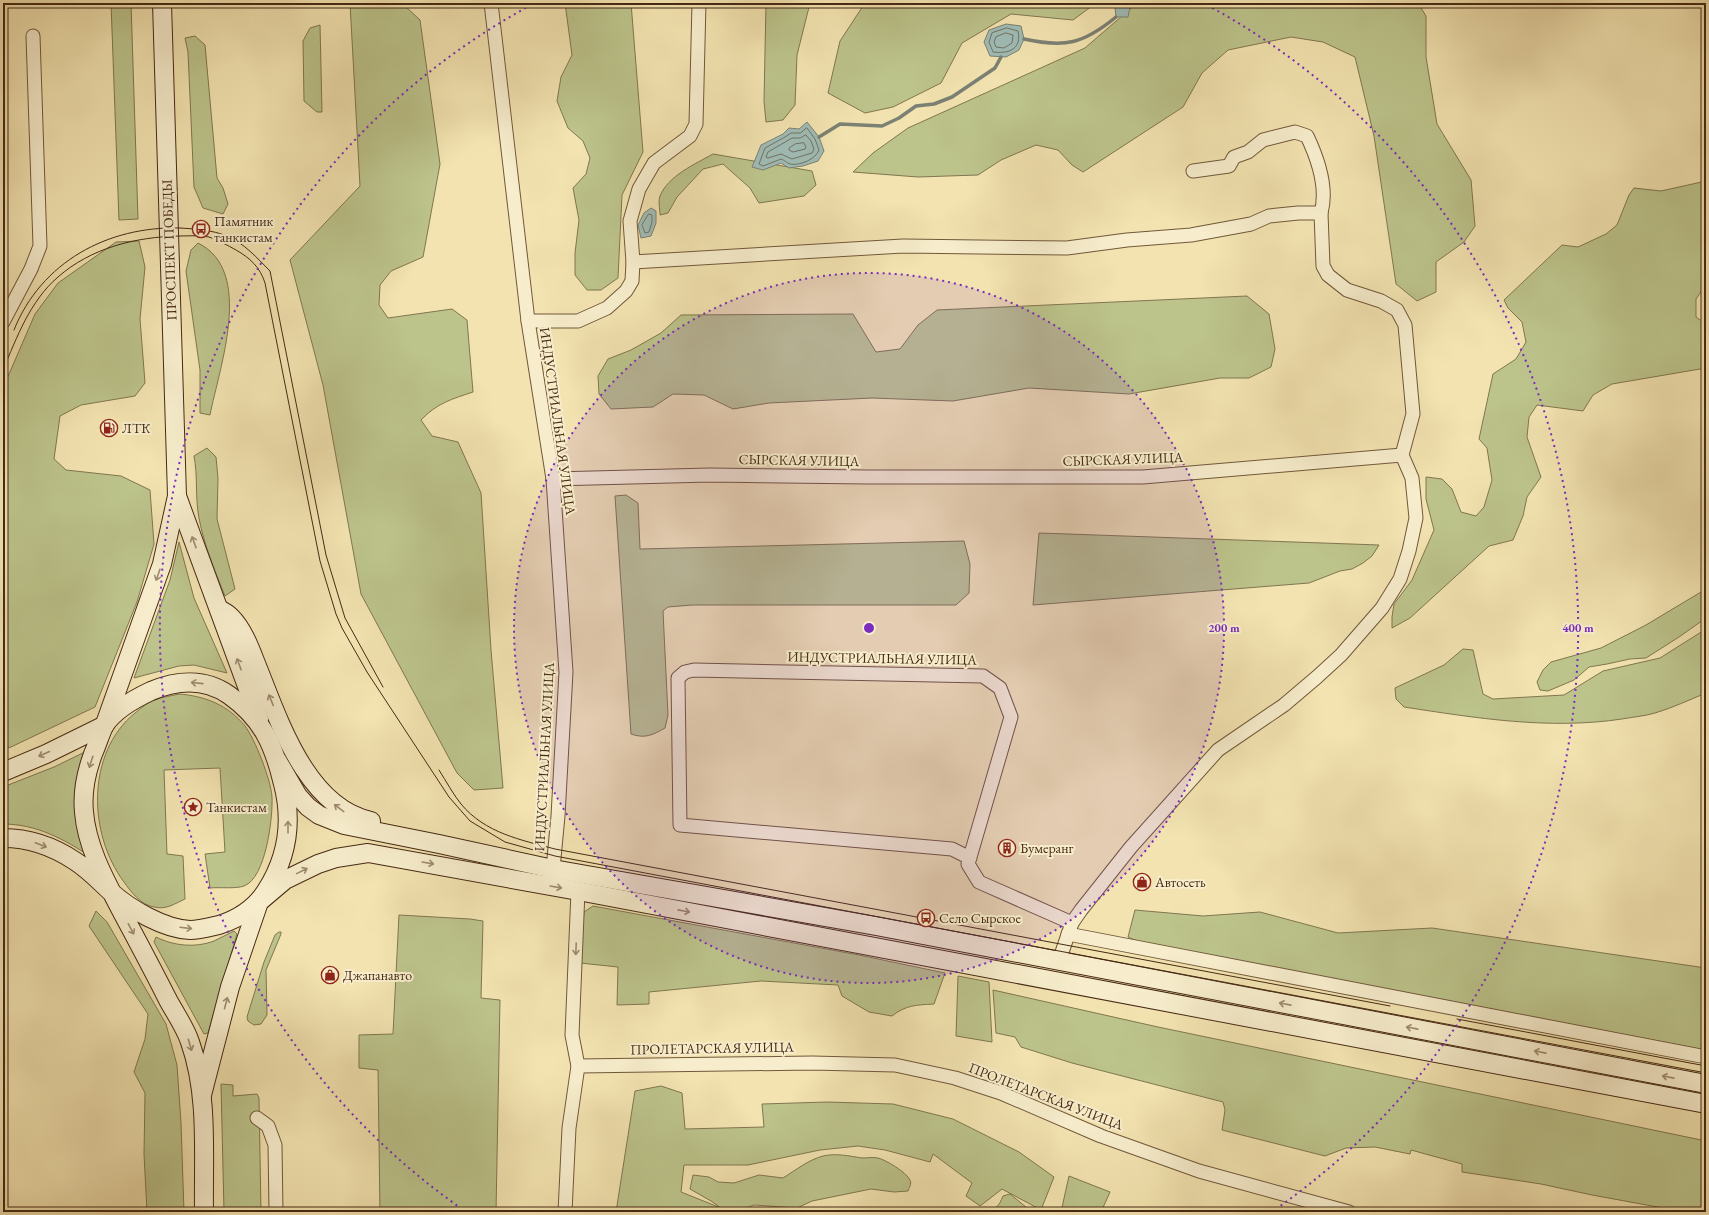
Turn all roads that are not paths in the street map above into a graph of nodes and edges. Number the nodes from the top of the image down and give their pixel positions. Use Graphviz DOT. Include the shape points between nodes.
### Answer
graph roads {
  1 [pos="162,3"];
  2 [pos="491,3"];
  3 [pos="699,3"];
  4 [pos="33,36"];
  5 [pos="1193,170"];
  6 [pos="1320,213"];
  7 [pos="633,262"];
  8 [pos="528,321"];
  9 [pos="3,322"];
  10 [pos="1402,455"];
  11 [pos="553,479"];
  12 [pos="177,496"];
  13 [pos="219,609"];
  14 [pos="105,725"];
  15 [pos="262,727"];
  16 [pos="277,760"];
  17 [pos="3,772"];
  18 [pos="3,838"];
  19 [pos="439,844"];
  20 [pos="970,858"];
  21 [pos="553,869"];
  22 [pos="578,891"];
  23 [pos="113,895"];
  24 [pos="259,902"];
  25 [pos="1070,929"];
  26 [pos="1059,961"];
  27 [pos="1706,1057"];
  28 [pos="578,1066"];
  29 [pos="1706,1084"];
  30 [pos="202,1095"];
  31 [pos="1706,1104"];
  32 [pos="257,1118"];
  33 [pos="204,1212"];
  34 [pos="276,1212"];
  35 [pos="565,1212"];
  36 [pos="1349,1212"];
  1 -- 12 [label="main road, ПРОСПЕКТ ПОБЕДЫ"];
  2 -- 8 [label="street, ИНДУСТРИАЛЬНАЯ УЛИЦА"];
  3 -- 7 [label="street" via="696,124 690,136 654,163 639,189 630,221"];
  4 -- 9 [label="street" via="40,246"];
  5 -- 6 [label="street" via="1229,166 1234,156 1248,152 1263,140 1295,132 1307,136 1320,173 1324,201"];
  6 -- 7 [label="street" via="1269,216 1251,224 1191,235 1066,248 903,246"];
  6 -- 10 [label="street" via="1323,266 1328,275 1347,290 1381,301 1397,310 1405,325 1413,414"];
  7 -- 8 [label="street" via="632,281 607,308 578,321"];
  8 -- 11 [label="street, ИНДУСТРИАЛЬНАЯ УЛИЦА"];
  10 -- 11 [label="street, СЫРСКАЯ УЛИЦА" via="1143,477 710,475"];
  10 -- 25 [label="street" via="1412,478 1416,518 1400,579 1382,608 1340,654 1284,705 1218,750 1131,847"];
  11 -- 21 [label="street, ИНДУСТРИАЛЬНАЯ УЛИЦА" via="566,672"];
  13 -- 12 [label="main road, one-way"];
  12 -- 14 [label="main road, one-way" via="162,564"];
  15 -- 13 [label="main road, one-way"];
  19 -- 13 [label="main road, one-way" via="437,838 430,834 367,821 345,812 328,799 306,772 276,714 252,653 238,627 231,616"];
  15 -- 14 [label="main road, one-way" via="244,706 226,693 207,684 183,682 165,685 128,703"];
  14 -- 17 [label="main road, one-way"];
  14 -- 23 [label="main road, one-way" via="89,764 85,781 84,813 96,860"];
  15 -- 16 [label="main road"];
  16 -- 19 [label="main road" via="298,796 319,815 344,825"];
  24 -- 16 [label="main road, one-way" via="275,877 288,834 288,810"];
  18 -- 23 [label="main road, one-way" via="33,842 57,851 90,872"];
  19 -- 21 [label="main road"];
  20 -- 20 [label="street, ИНДУСТРИАЛЬНАЯ УЛИЦА" via="952,849 680,826 678,678 685,672 694,670 983,676 1000,688 1011,717"];
  20 -- 25 [label="street" via="968,864 979,882"];
  21 -- 26 [label="main road"];
  24 -- 22 [label="main road, one-way" via="285,880 318,864 368,853"];
  22 -- 28 [label="street, one-way" via="572,1035"];
  22 -- 31 [label="main road, one-way"];
  23 -- 24 [label="main road, one-way" via="153,919 190,930 226,923"];
  23 -- 30 [label="main road, one-way" via="190,1041"];
  30 -- 24 [label="main road, one-way" via="230,986"];
  25 -- 26 [label="street"];
  25 -- 27 [label="street"];
  29 -- 26 [label="main road, one-way"];
  28 -- 35 [label="street" via="569,1128"];
  28 -- 36 [label="street, ПРОЛЕТАРСКАЯ УЛИЦА" via="812,1063 895,1065 955,1078 1001,1093 1101,1136 1199,1171"];
  30 -- 33 [label="main road"];
  32 -- 34 [label="street" via="268,1126 275,1145"];
}
